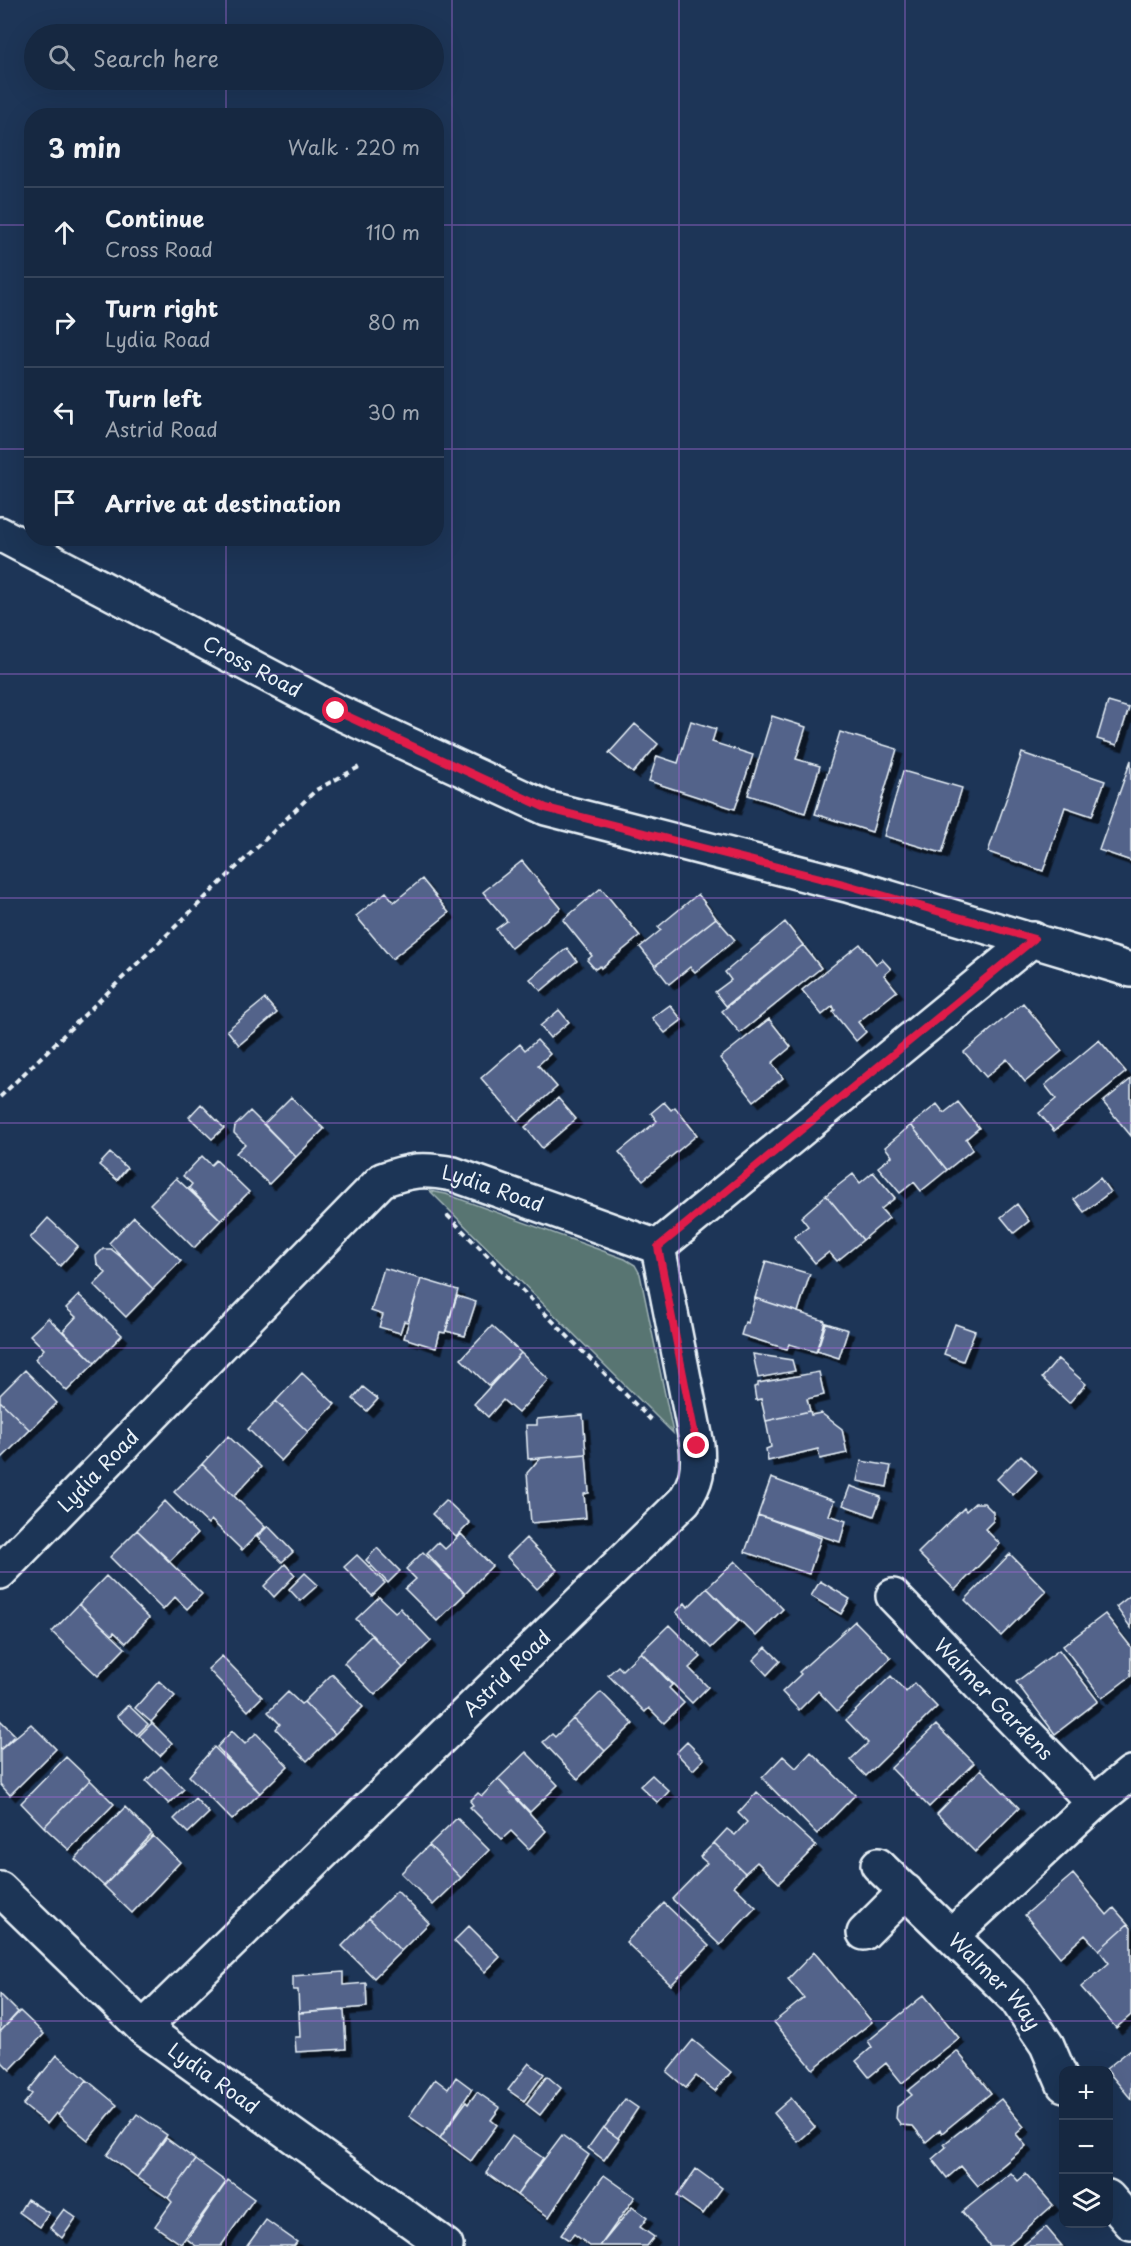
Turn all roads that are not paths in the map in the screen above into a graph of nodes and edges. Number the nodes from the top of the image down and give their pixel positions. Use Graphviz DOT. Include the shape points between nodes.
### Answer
graph roads {
  1 [pos="0,534"];
  2 [pos="1034,939"];
  3 [pos="1131,970"];
  4 [pos="658,1247"];
  5 [pos="0,1572"];
  6 [pos="893,1596"];
  7 [pos="1131,1773"];
  8 [pos="1094,1803"];
  9 [pos="878,1864"];
  10 [pos="0,1889"];
  11 [pos="906,1891"];
  12 [pos="864,1933"];
  13 [pos="952,1935"];
  14 [pos="143,2028"];
  15 [pos="1059,2073"];
  16 [pos="1113,2203"];
  17 [pos="1131,2223"];
  18 [pos="446,2246"];
  1 -- 2 [label="street, Cross Road" via="336,711 546,808 847,885"];
  2 -- 3 [label="street, Cross Road"];
  2 -- 4 [label="street"];
  4 -- 5 [label="street, Lydia Road" via="453,1174 426,1168 382,1180"];
  4 -- 14 [label="street, Astrid Road" via="697,1446 699,1468 695,1485 684,1501"];
  6 -- 8 [label="street, Walmer Gardens"];
  7 -- 8 [label="street"];
  8 -- 13 [label="street"];
  9 -- 11 [label="street, Walmer Way"];
  10 -- 14 [label="street, Lydia Road"];
  11 -- 12 [label="street"];
  11 -- 13 [label="street, Walmer Way"];
  13 -- 15 [label="street, Walmer Way" via="1016,1999 1047,2045"];
  14 -- 18 [label="street, Lydia Road"];
  16 -- 17 [label="street"];
}
